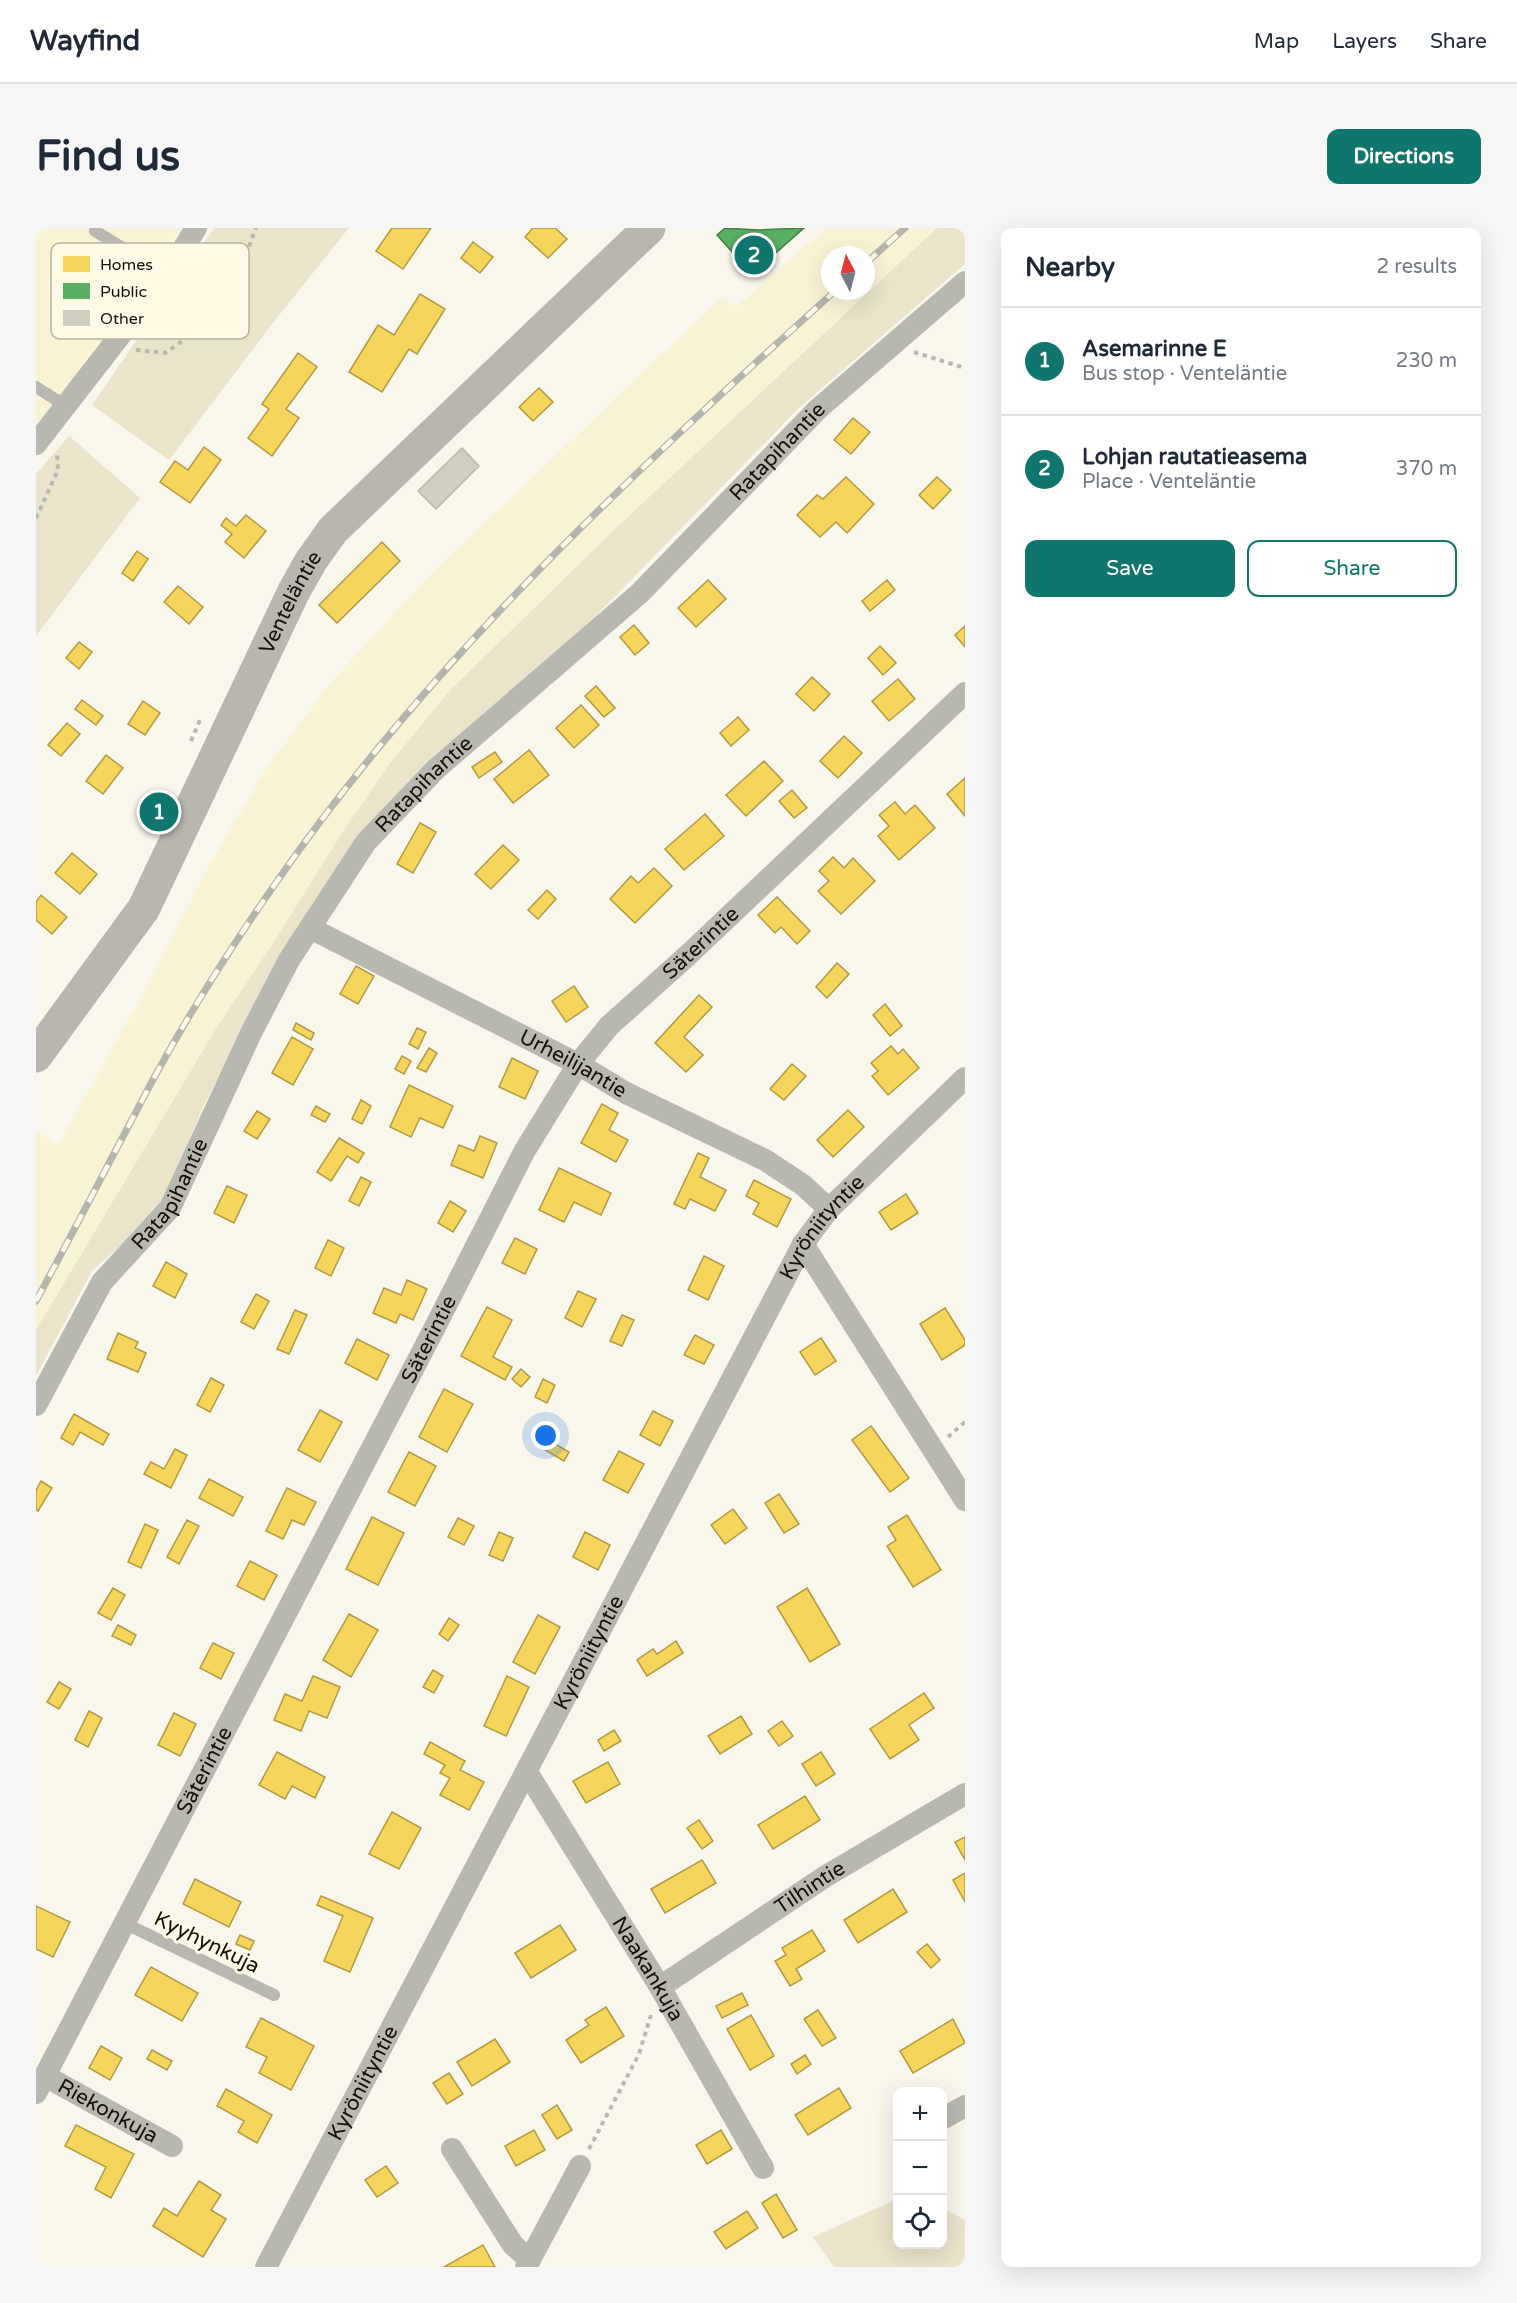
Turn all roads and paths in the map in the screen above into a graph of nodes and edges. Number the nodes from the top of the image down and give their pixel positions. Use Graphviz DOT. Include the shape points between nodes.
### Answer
graph roads {
  1 [pos="196,228"];
  2 [pos="256,228"];
  3 [pos="649,228"];
  4 [pos="95,231"];
  5 [pos="115,243"];
  6 [pos="187,243"];
  7 [pos="249,246"];
  8 [pos="965,282"];
  9 [pos="118,339"];
  10 [pos="185,339"];
  11 [pos="891,345"];
  12 [pos="965,368"];
  13 [pos="36,387"];
  14 [pos="61,413"];
  15 [pos="36,444"];
  16 [pos="36,518"];
  17 [pos="965,693"];
  18 [pos="310,928"];
  19 [pos="36,1056"];
  20 [pos="578,1064"];
  21 [pos="965,1078"];
  22 [pos="830,1209"];
  23 [pos="803,1244"];
  24 [pos="36,1405"];
  25 [pos="965,1500"];
  26 [pos="527,1772"];
  27 [pos="965,1794"];
  28 [pos="124,1923"];
  29 [pos="660,1987"];
  30 [pos="274,1995"];
  31 [pos="40,2084"];
  32 [pos="965,2106"];
  33 [pos="947,2116"];
  34 [pos="172,2146"];
  35 [pos="452,2149"];
  36 [pos="580,2166"];
  37 [pos="763,2168"];
  38 [pos="527,2263"];
  39 [pos="266,2267"];
  1 -- 6 [label="street"];
  2 -- 7 [label="path"];
  3 -- 19 [label="street, Venteläntie" via="333,530 310,561 144,908"];
  4 -- 5 [label="lane"];
  8 -- 11 [label="street, Ratapihantie"];
  9 -- 10 [label="path" via="138,352 165,353"];
  9 -- 14 [label="street"];
  11 -- 12 [label="path"];
  11 -- 18 [label="street, Ratapihantie" via="818,408 640,593 436,769 366,842"];
  13 -- 14 [label="lane"];
  14 -- 15 [label="street"];
  14 -- 16 [label="path" via="58,470"];
  17 -- 20 [label="street, Säterintie" via="609,1026"];
  18 -- 20 [label="street, Urheilijantie"];
  18 -- 24 [label="street, Ratapihantie" via="251,1033 170,1208 102,1282"];
  20 -- 22 [label="street, Urheilijantie" via="626,1093 765,1160"];
  20 -- 28 [label="street, Säterintie" via="524,1152"];
  21 -- 22 [label="street, Kyröniityntie"];
  22 -- 23 [label="street, Kyröniityntie"];
  23 -- 25 [label="street"];
  23 -- 26 [label="street, Kyröniityntie"];
  26 -- 29 [label="street, Naakankuja"];
  26 -- 39 [label="street, Kyröniityntie"];
  27 -- 29 [label="street, Tilhintie" via="826,1876"];
  28 -- 30 [label="lane, Kyyhynkuja"];
  28 -- 31 [label="street, Säterintie"];
  29 -- 36 [label="path" via="639,2054"];
  29 -- 37 [label="street, Naakankuja"];
  31 -- 34 [label="street, Riekonkuja"];
  32 -- 33 [label="street"];
  35 -- 38 [label="street"];
  36 -- 38 [label="street"];
}
